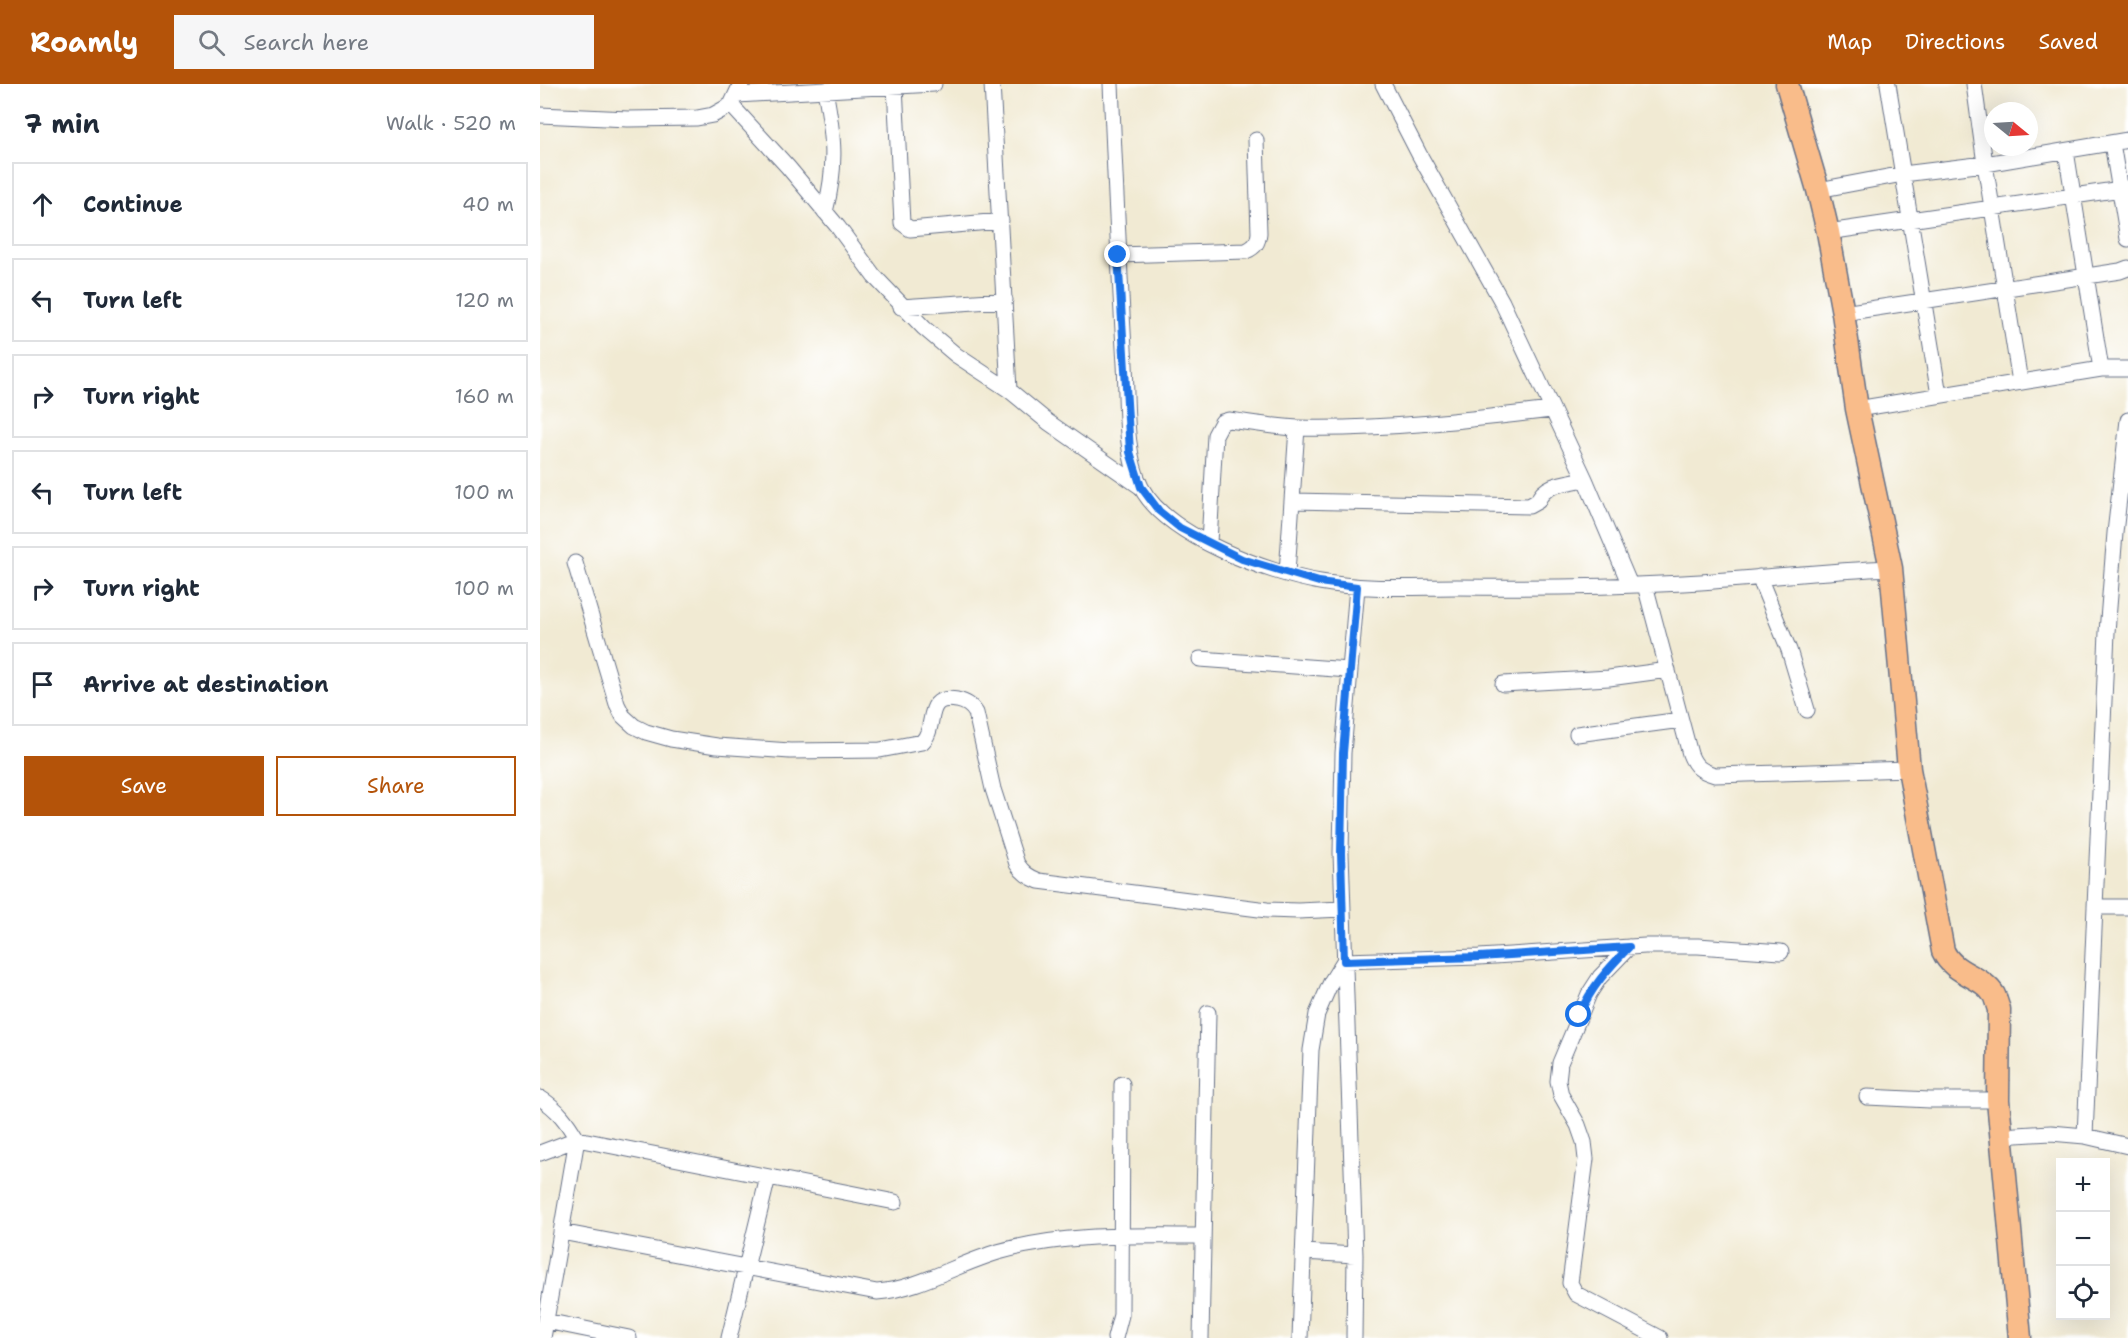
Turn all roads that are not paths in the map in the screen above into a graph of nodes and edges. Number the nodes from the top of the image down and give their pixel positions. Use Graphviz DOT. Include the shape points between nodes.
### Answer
graph roads {
  1 [pos="934,84"];
  2 [pos="992,84"];
  3 [pos="1111,84"];
  4 [pos="1383,84"];
  5 [pos="1787,84"];
  6 [pos="1888,84"];
  7 [pos="1974,84"];
  8 [pos="895,86"];
  9 [pos="825,90"];
  10 [pos="736,94"];
  11 [pos="540,115"];
  12 [pos="1256,140"];
  13 [pos="2128,140"];
  14 [pos="2112,143"];
  15 [pos="2066,151"];
  16 [pos="1985,164"];
  17 [pos="1903,174"];
  18 [pos="1818,189"];
  19 [pos="2124,189"];
  20 [pos="2073,197"];
  21 [pos="1992,207"];
  22 [pos="825,212"];
  23 [pos="1001,220"];
  24 [pos="1910,220"];
  25 [pos="1828,232"];
  26 [pos="2128,239"];
  27 [pos="1118,255"];
  28 [pos="2128,268"];
  29 [pos="2087,276"];
  30 [pos="2005,290"];
  31 [pos="1005,300"];
  32 [pos="1925,302"];
  33 [pos="901,307"];
  34 [pos="1843,314"];
  35 [pos="2101,369"];
  36 [pos="2128,369"];
  37 [pos="2020,382"];
  38 [pos="1009,390"];
  39 [pos="1939,395"];
  40 [pos="1857,409"];
  41 [pos="1551,410"];
  42 [pos="2128,420"];
  43 [pos="1297,428"];
  44 [pos="1585,479"];
  45 [pos="1141,487"];
  46 [pos="1293,501"];
  47 [pos="2121,534"];
  48 [pos="1209,543"];
  49 [pos="575,563"];
  50 [pos="1891,568"];
  51 [pos="1287,573"];
  52 [pos="1759,577"];
  53 [pos="1638,585"];
  54 [pos="1357,587"];
  55 [pos="1200,659"];
  56 [pos="1349,670"];
  57 [pos="1668,670"];
  58 [pos="1503,684"];
  59 [pos="1807,710"];
  60 [pos="1680,720"];
  61 [pos="1577,734"];
  62 [pos="1909,769"];
  63 [pos="2096,907"];
  64 [pos="2128,907"];
  65 [pos="1342,909"];
  66 [pos="1629,947"];
  67 [pos="1781,951"];
  68 [pos="1344,961"];
  69 [pos="1208,1013"];
  70 [pos="1122,1084"];
  71 [pos="1867,1097"];
  72 [pos="540,1098"];
  73 [pos="1998,1100"];
  74 [pos="2001,1136"];
  75 [pos="2085,1136"];
  76 [pos="577,1139"];
  77 [pos="2128,1146"];
  78 [pos="540,1153"];
  79 [pos="768,1177"];
  80 [pos="895,1202"];
  81 [pos="561,1232"];
  82 [pos="1121,1236"];
  83 [pos="1203,1236"];
  84 [pos="1302,1252"];
  85 [pos="1354,1255"];
  86 [pos="746,1267"];
  87 [pos="546,1322"];
  88 [pos="543,1338"];
  89 [pos="629,1338"];
  90 [pos="729,1338"];
  91 [pos="1115,1338"];
  92 [pos="1201,1338"];
  93 [pos="1300,1338"];
  94 [pos="1354,1338"];
  95 [pos="1659,1338"];
  96 [pos="2020,1338"];
  1 -- 8 [label="street"];
  2 -- 23 [label="street"];
  3 -- 27 [label="street"];
  4 -- 41 [label="street" via="1502,302"];
  5 -- 18 [label="main road"];
  6 -- 17 [label="street"];
  7 -- 16 [label="street"];
  8 -- 9 [label="street"];
  8 -- 23 [label="street" via="902,223 910,229"];
  9 -- 10 [label="street"];
  9 -- 22 [label="street" via="834,158"];
  10 -- 11 [label="street" via="714,115 697,118"];
  10 -- 22 [label="street"];
  12 -- 27 [label="street" via="1259,233 1254,247 1246,251"];
  13 -- 14 [label="street"];
  14 -- 15 [label="street"];
  14 -- 19 [label="street"];
  15 -- 16 [label="street"];
  15 -- 20 [label="street"];
  16 -- 17 [label="street"];
  16 -- 21 [label="street"];
  17 -- 18 [label="street"];
  17 -- 24 [label="street"];
  18 -- 25 [label="main road"];
  19 -- 20 [label="street"];
  19 -- 26 [label="street"];
  20 -- 21 [label="street"];
  20 -- 29 [label="street"];
  21 -- 24 [label="street"];
  21 -- 30 [label="street"];
  22 -- 33 [label="street"];
  23 -- 31 [label="street"];
  24 -- 25 [label="street"];
  24 -- 32 [label="street"];
  25 -- 34 [label="main road"];
  27 -- 45 [label="street" via="1130,452"];
  28 -- 29 [label="street"];
  29 -- 30 [label="street"];
  29 -- 35 [label="street"];
  30 -- 32 [label="street"];
  30 -- 37 [label="street"];
  31 -- 33 [label="street"];
  31 -- 38 [label="street"];
  32 -- 34 [label="street"];
  32 -- 39 [label="street"];
  33 -- 38 [label="street" via="956,355"];
  34 -- 40 [label="main road"];
  35 -- 36 [label="street"];
  35 -- 37 [label="street"];
  37 -- 39 [label="street"];
  38 -- 45 [label="street"];
  39 -- 40 [label="street"];
  40 -- 50 [label="main road"];
  41 -- 43 [label="street" via="1401,425"];
  41 -- 44 [label="street"];
  42 -- 47 [label="street"];
  43 -- 46 [label="street"];
  43 -- 48 [label="street" via="1229,420 1218,426"];
  44 -- 46 [label="street" via="1549,487 1529,506"];
  44 -- 53 [label="street"];
  45 -- 48 [label="street" via="1159,511"];
  46 -- 51 [label="street"];
  47 -- 63 [label="street" via="2105,655"];
  48 -- 51 [label="street" via="1242,559"];
  49 -- 65 [label="street" via="617,705 623,716 646,732 717,746 790,751 880,750 922,742 939,701 962,701 976,713 993,789 1014,853 1022,872 1030,878 1267,910"];
  50 -- 52 [label="street"];
  50 -- 62 [label="main road"];
  51 -- 54 [label="street"];
  52 -- 53 [label="street"];
  52 -- 59 [label="street" via="1790,650"];
  53 -- 54 [label="street"];
  53 -- 57 [label="street"];
  54 -- 56 [label="street"];
  55 -- 56 [label="street"];
  56 -- 65 [label="street" via="1343,753"];
  57 -- 58 [label="street"];
  57 -- 60 [label="street"];
  60 -- 61 [label="street"];
  60 -- 62 [label="street" via="1695,765 1715,775"];
  62 -- 73 [label="main road" via="1942,951 1956,968 1994,995 1998,1009"];
  63 -- 64 [label="street"];
  63 -- 75 [label="street"];
  65 -- 68 [label="street"];
  66 -- 67 [label="street"];
  66 -- 68 [label="street"];
  66 -- 95 [label="street" via="1589,994 1560,1063 1561,1095 1578,1125 1586,1159 1569,1283 1576,1294"];
  68 -- 84 [label="street" via="1317,1014 1311,1050"];
  68 -- 85 [label="street"];
  69 -- 83 [label="street"];
  70 -- 82 [label="street"];
  71 -- 73 [label="street"];
  72 -- 76 [label="street" via="567,1120"];
  73 -- 74 [label="main road"];
  74 -- 75 [label="street"];
  74 -- 96 [label="main road"];
  75 -- 77 [label="street"];
  76 -- 78 [label="street"];
  76 -- 79 [label="street"];
  76 -- 81 [label="street"];
  79 -- 80 [label="street"];
  79 -- 86 [label="street"];
  81 -- 86 [label="street"];
  81 -- 87 [label="street"];
  82 -- 83 [label="street"];
  82 -- 86 [label="street" via="1047,1241 999,1252 896,1290 877,1292"];
  82 -- 91 [label="street" via="1121,1315"];
  83 -- 92 [label="street"];
  84 -- 85 [label="street"];
  84 -- 93 [label="street"];
  85 -- 94 [label="street"];
  86 -- 90 [label="street"];
  87 -- 88 [label="street"];
  87 -- 89 [label="street"];
}
